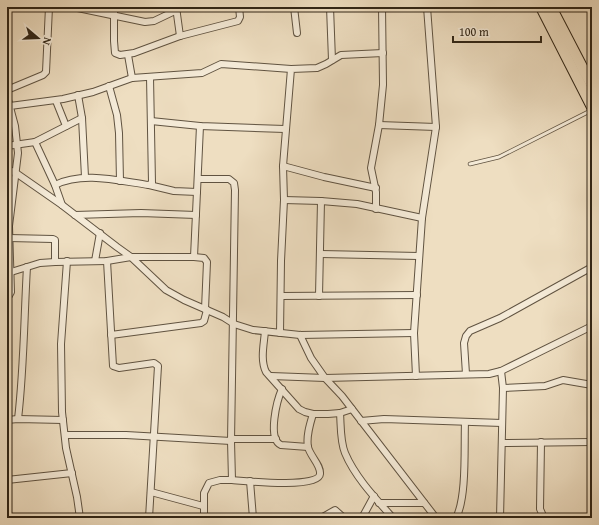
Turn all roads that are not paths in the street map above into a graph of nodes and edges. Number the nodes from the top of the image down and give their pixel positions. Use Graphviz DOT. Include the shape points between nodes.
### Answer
graph roads {
  1 [pos="49,7"];
  2 [pos="73,7"];
  3 [pos="114,7"];
  4 [pos="239,7"];
  5 [pos="294,7"];
  6 [pos="330,7"];
  7 [pos="382,7"];
  8 [pos="427,7"];
  9 [pos="541,7"];
  10 [pos="551,7"];
  11 [pos="177,9"];
  12 [pos="114,16"];
  13 [pos="297,33"];
  14 [pos="180,36"];
  15 [pos="383,53"];
  16 [pos="128,55"];
  17 [pos="332,60"];
  18 [pos="291,68"];
  19 [pos="150,76"];
  20 [pos="132,78"];
  21 [pos="109,86"];
  22 [pos="592,86"];
  23 [pos="7,90"];
  24 [pos="78,95"];
  25 [pos="7,96"];
  26 [pos="56,101"];
  27 [pos="10,106"];
  28 [pos="592,108"];
  29 [pos="82,118"];
  30 [pos="151,121"];
  31 [pos="379,125"];
  32 [pos="66,126"];
  33 [pos="200,126"];
  34 [pos="436,127"];
  35 [pos="285,129"];
  36 [pos="35,142"];
  37 [pos="18,144"];
  38 [pos="7,146"];
  39 [pos="470,164"];
  40 [pos="283,166"];
  41 [pos="7,169"];
  42 [pos="16,173"];
  43 [pos="85,177"];
  44 [pos="198,179"];
  45 [pos="120,182"];
  46 [pos="55,185"];
  47 [pos="149,185"];
  48 [pos="376,188"];
  49 [pos="197,192"];
  50 [pos="284,200"];
  51 [pos="321,201"];
  52 [pos="62,205"];
  53 [pos="376,209"];
  54 [pos="75,214"];
  55 [pos="196,215"];
  56 [pos="422,218"];
  57 [pos="8,226"];
  58 [pos="100,233"];
  59 [pos="9,238"];
  60 [pos="321,254"];
  61 [pos="419,256"];
  62 [pos="130,257"];
  63 [pos="194,257"];
  64 [pos="8,259"];
  65 [pos="67,261"];
  66 [pos="95,261"];
  67 [pos="107,261"];
  68 [pos="55,262"];
  69 [pos="27,267"];
  70 [pos="592,267"];
  71 [pos="11,272"];
  72 [pos="417,295"];
  73 [pos="281,296"];
  74 [pos="319,296"];
  75 [pos="7,299"];
  76 [pos="206,310"];
  77 [pos="234,324"];
  78 [pos="591,329"];
  79 [pos="265,331"];
  80 [pos="280,333"];
  81 [pos="414,333"];
  82 [pos="111,335"];
  83 [pos="300,335"];
  84 [pos="501,371"];
  85 [pos="466,374"];
  86 [pos="271,376"];
  87 [pos="416,376"];
  88 [pos="325,378"];
  89 [pos="592,385"];
  90 [pos="503,388"];
  91 [pos="282,389"];
  92 [pos="352,409"];
  93 [pos="340,413"];
  94 [pos="313,414"];
  95 [pos="18,419"];
  96 [pos="7,420"];
  97 [pos="63,420"];
  98 [pos="361,420"];
  99 [pos="465,422"];
  100 [pos="502,422"];
  101 [pos="65,435"];
  102 [pos="154,437"];
  103 [pos="231,440"];
  104 [pos="276,440"];
  105 [pos="541,442"];
  106 [pos="592,442"];
  107 [pos="502,443"];
  108 [pos="308,447"];
  109 [pos="72,473"];
  110 [pos="7,480"];
  111 [pos="232,480"];
  112 [pos="250,481"];
  113 [pos="151,492"];
  114 [pos="374,496"];
  115 [pos="379,503"];
  116 [pos="424,503"];
  117 [pos="203,506"];
  118 [pos="80,518"];
  119 [pos="149,518"];
  120 [pos="204,518"];
  121 [pos="253,518"];
  122 [pos="321,518"];
  123 [pos="344,518"];
  124 [pos="362,518"];
  125 [pos="393,518"];
  126 [pos="436,518"];
  127 [pos="456,518"];
  128 [pos="500,518"];
  129 [pos="544,518"];
  1 -- 23 [label="street" via="46,72"];
  2 -- 12 [label="street"];
  3 -- 12 [label="street"];
  4 -- 14 [label="street" via="238,21"];
  5 -- 13 [label="street"];
  6 -- 17 [label="street"];
  7 -- 15 [label="street"];
  8 -- 34 [label="street"];
  9 -- 28 [label="highway"];
  10 -- 22 [label="highway"];
  11 -- 12 [label="street" via="154,21 145,22"];
  11 -- 14 [label="street"];
  12 -- 16 [label="street" via="115,53"];
  14 -- 16 [label="street"];
  15 -- 17 [label="street" via="341,55"];
  15 -- 31 [label="street"];
  16 -- 20 [label="street"];
  17 -- 18 [label="street" via="317,68"];
  18 -- 19 [label="street" via="221,64 202,73"];
  18 -- 35 [label="street"];
  19 -- 20 [label="street"];
  19 -- 30 [label="street"];
  20 -- 21 [label="street"];
  21 -- 24 [label="street"];
  21 -- 45 [label="street" via="117,115"];
  24 -- 26 [label="street"];
  24 -- 29 [label="street"];
  25 -- 27 [label="street"];
  26 -- 27 [label="street"];
  26 -- 32 [label="street"];
  27 -- 37 [label="street"];
  28 -- 39 [label="lane" via="500,157"];
  29 -- 32 [label="street"];
  29 -- 43 [label="street"];
  30 -- 33 [label="street"];
  30 -- 47 [label="street" via="153,182"];
  31 -- 34 [label="street"];
  31 -- 48 [label="street" via="371,161"];
  32 -- 36 [label="street"];
  33 -- 35 [label="street"];
  33 -- 44 [label="street"];
  34 -- 56 [label="street"];
  35 -- 40 [label="street"];
  36 -- 37 [label="street"];
  36 -- 46 [label="street"];
  37 -- 38 [label="street"];
  37 -- 42 [label="street"];
  40 -- 48 [label="street"];
  40 -- 50 [label="street"];
  41 -- 42 [label="street"];
  42 -- 52 [label="street"];
  42 -- 57 [label="street"];
  43 -- 45 [label="street"];
  43 -- 46 [label="street"];
  44 -- 49 [label="street"];
  44 -- 77 [label="street" via="229,179 234,183"];
  45 -- 47 [label="street"];
  46 -- 52 [label="street"];
  47 -- 49 [label="street" via="174,191"];
  48 -- 53 [label="street"];
  49 -- 55 [label="street"];
  50 -- 51 [label="street"];
  50 -- 73 [label="street"];
  51 -- 53 [label="street" via="357,204"];
  51 -- 60 [label="street"];
  52 -- 54 [label="street"];
  53 -- 56 [label="street"];
  54 -- 55 [label="street"];
  54 -- 58 [label="street"];
  55 -- 63 [label="street"];
  56 -- 61 [label="street"];
  57 -- 59 [label="street"];
  58 -- 62 [label="street"];
  58 -- 66 [label="street"];
  59 -- 64 [label="street"];
  59 -- 68 [label="street" via="55,240"];
  60 -- 61 [label="street"];
  60 -- 74 [label="street"];
  61 -- 72 [label="street"];
  62 -- 63 [label="street"];
  62 -- 67 [label="street"];
  62 -- 76 [label="street" via="166,290"];
  63 -- 76 [label="street" via="204,258 207,262"];
  64 -- 71 [label="street"];
  65 -- 66 [label="street"];
  65 -- 68 [label="street"];
  65 -- 97 [label="street" via="60,369"];
  66 -- 67 [label="street"];
  67 -- 82 [label="street"];
  68 -- 69 [label="street"];
  69 -- 71 [label="street"];
  69 -- 95 [label="street"];
  70 -- 85 [label="street" via="500,318 470,331 464,343"];
  71 -- 75 [label="street" via="11,292"];
  72 -- 74 [label="street"];
  72 -- 81 [label="street"];
  73 -- 74 [label="street"];
  73 -- 80 [label="street"];
  76 -- 77 [label="street"];
  76 -- 82 [label="street" via="204,321 201,323"];
  77 -- 79 [label="street"];
  77 -- 103 [label="street"];
  78 -- 84 [label="street"];
  79 -- 80 [label="street"];
  79 -- 86 [label="street" via="263,360 264,367"];
  80 -- 83 [label="street"];
  81 -- 83 [label="street"];
  81 -- 87 [label="street"];
  82 -- 102 [label="street" via="114,367 154,363 158,366"];
  83 -- 88 [label="street" via="311,358"];
  84 -- 85 [label="street"];
  84 -- 90 [label="street"];
  85 -- 87 [label="street"];
  86 -- 88 [label="street"];
  86 -- 91 [label="street"];
  87 -- 88 [label="street"];
  88 -- 92 [label="street"];
  89 -- 90 [label="street" via="563,380 545,386"];
  90 -- 100 [label="street"];
  91 -- 94 [label="street" via="299,409"];
  91 -- 104 [label="street" via="275,408"];
  92 -- 93 [label="street"];
  92 -- 98 [label="street"];
  93 -- 94 [label="street"];
  93 -- 114 [label="street" via="345,452"];
  94 -- 108 [label="street"];
  95 -- 96 [label="street"];
  95 -- 97 [label="street"];
  97 -- 101 [label="street"];
  98 -- 99 [label="street"];
  98 -- 116 [label="street"];
  99 -- 100 [label="street"];
  99 -- 127 [label="street" via="463,486"];
  100 -- 107 [label="street"];
  101 -- 102 [label="street"];
  101 -- 109 [label="street"];
  102 -- 103 [label="street"];
  102 -- 113 [label="street"];
  103 -- 104 [label="street"];
  103 -- 111 [label="street"];
  104 -- 108 [label="street" via="281,446"];
  105 -- 106 [label="street"];
  105 -- 107 [label="street"];
  105 -- 129 [label="street" via="540,509"];
  107 -- 128 [label="street"];
  108 -- 112 [label="street" via="320,470 320,476 316,480 295,484"];
  109 -- 110 [label="street"];
  109 -- 118 [label="street"];
  111 -- 112 [label="street"];
  111 -- 117 [label="street" via="220,480 209,484 204,493"];
  112 -- 121 [label="street"];
  113 -- 117 [label="street"];
  113 -- 119 [label="street"];
  114 -- 115 [label="street"];
  114 -- 124 [label="street"];
  115 -- 116 [label="street"];
  115 -- 125 [label="street"];
  116 -- 126 [label="street"];
  117 -- 120 [label="street"];
  122 -- 123 [label="street" via="335,510"];
}
